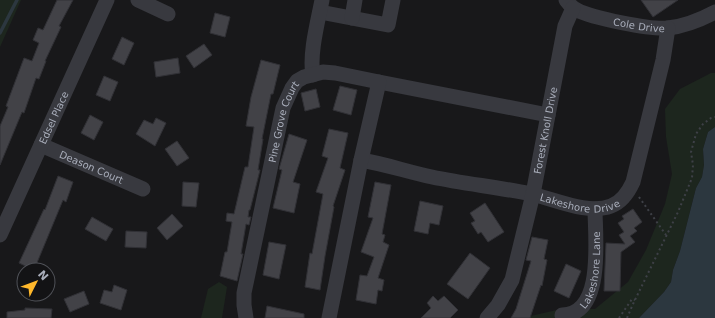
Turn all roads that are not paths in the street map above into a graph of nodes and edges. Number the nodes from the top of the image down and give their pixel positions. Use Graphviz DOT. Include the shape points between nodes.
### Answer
graph roads {
  1 [pos="107,0"];
  2 [pos="138,0"];
  3 [pos="355,0"];
  4 [pos="393,0"];
  5 [pos="570,4"];
  6 [pos="321,6"];
  7 [pos="715,12"];
  8 [pos="168,14"];
  9 [pos="352,18"];
  10 [pos="668,28"];
  11 [pos="313,75"];
  12 [pos="379,82"];
  13 [pos="548,115"];
  14 [pos="41,145"];
  15 [pos="361,160"];
  16 [pos="143,189"];
  17 [pos="533,194"];
  18 [pos="595,209"];
  19 [pos="0,235"];
  20 [pos="562,315"];
  21 [pos="246,318"];
  22 [pos="329,318"];
  23 [pos="487,318"];
  1 -- 14 [label="street, Edsel Place"];
  2 -- 8 [label="street"];
  3 -- 9 [label="street"];
  4 -- 9 [label="street" via="388,24"];
  5 -- 10 [label="street, Cole Drive" via="591,15 643,27"];
  5 -- 13 [label="street, Forest Knoll Drive"];
  6 -- 9 [label="street"];
  6 -- 11 [label="street" via="312,57"];
  7 -- 10 [label="street, Cole Drive" via="696,21"];
  10 -- 18 [label="street, Lakeshore Drive" via="663,60 629,192 622,200 611,206"];
  11 -- 12 [label="street, Pine Grove Court" via="323,72 335,73"];
  11 -- 21 [label="street, Pine Grove Court" via="297,81 283,108 244,293"];
  12 -- 13 [label="street, Pine Grove Court"];
  12 -- 15 [label="street"];
  13 -- 17 [label="street, Forest Knoll Drive"];
  14 -- 16 [label="street, Deason Court"];
  14 -- 19 [label="street, Edsel Place"];
  15 -- 17 [label="street, Lakeshore Drive" via="434,178"];
  15 -- 22 [label="street"];
  17 -- 18 [label="street, Lakeshore Drive" via="569,205"];
  17 -- 23 [label="street, Forest Knoll Drive" via="512,280 498,305"];
  18 -- 20 [label="street, Lakeshore Lane" via="596,265 589,297 575,313"];
}
